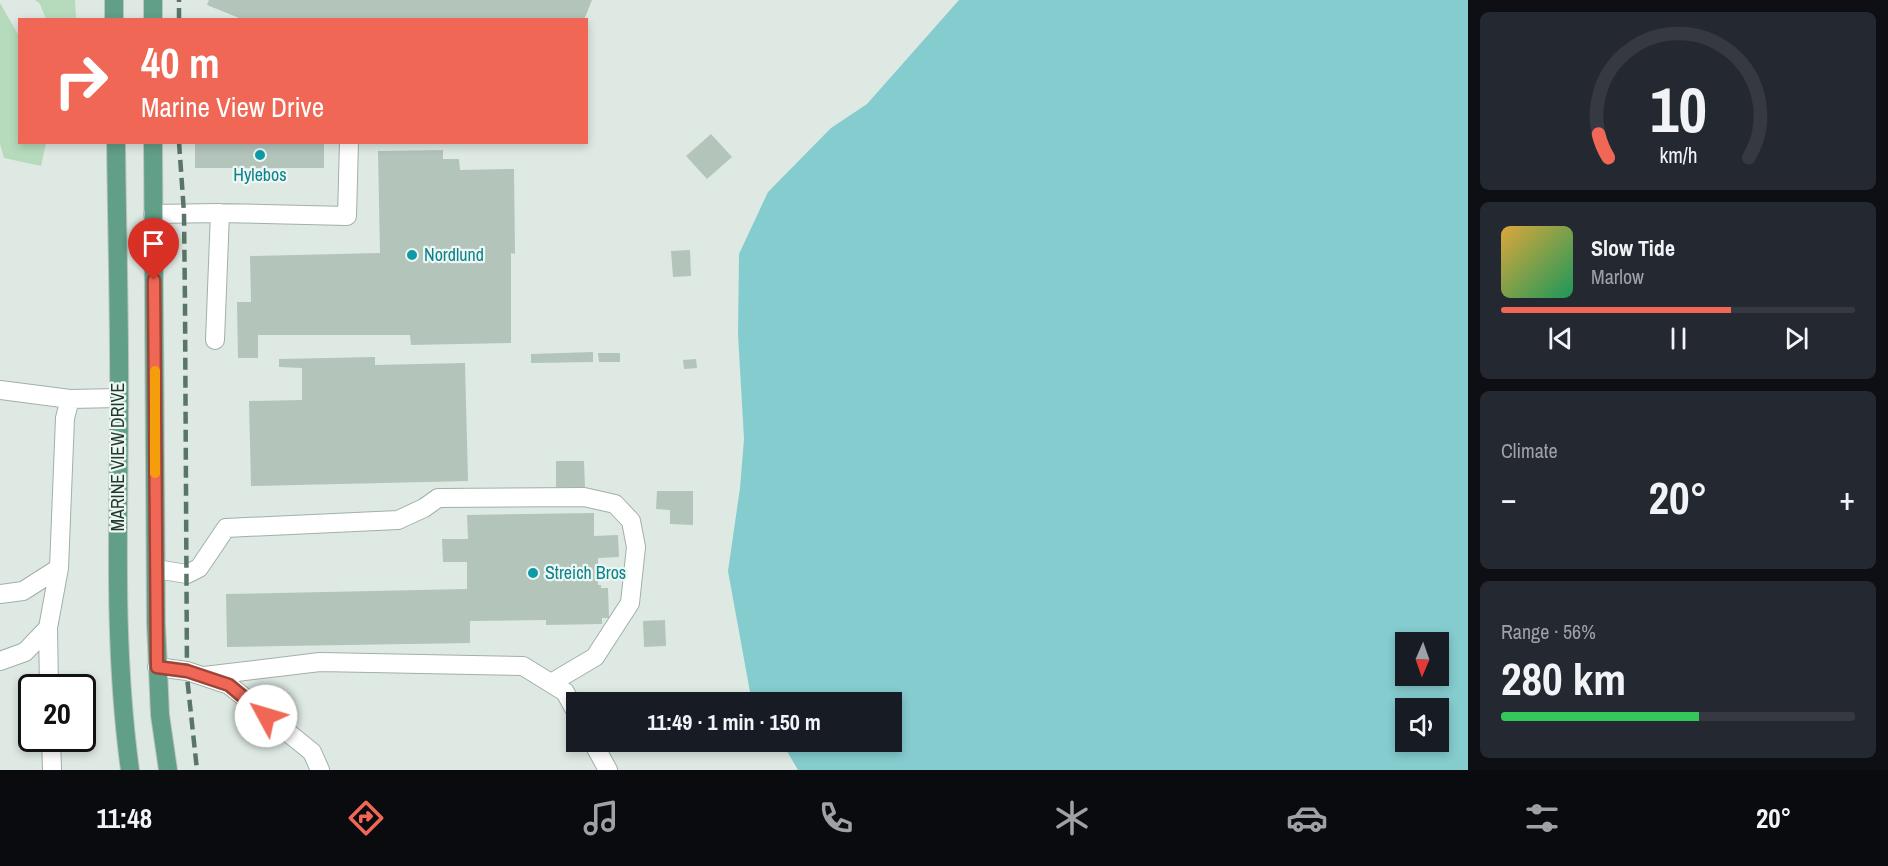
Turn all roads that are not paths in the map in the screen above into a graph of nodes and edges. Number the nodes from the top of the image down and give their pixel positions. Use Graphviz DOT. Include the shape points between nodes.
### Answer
graph roads {
  1 [pos="114,0"];
  2 [pos="153,0"];
  3 [pos="114,18"];
  4 [pos="153,18"];
  5 [pos="116,144"];
  6 [pos="153,144"];
  7 [pos="350,144"];
  8 [pos="220,213"];
  9 [pos="153,214"];
  10 [pos="215,340"];
  11 [pos="0,390"];
  12 [pos="119,398"];
  13 [pos="70,399"];
  14 [pos="59,568"];
  15 [pos="156,569"];
  16 [pos="0,594"];
  17 [pos="48,628"];
  18 [pos="0,661"];
  19 [pos="157,667"];
  20 [pos="49,674"];
  21 [pos="204,676"];
  22 [pos="551,683"];
  23 [pos="566,694"];
  24 [pos="51,752"];
  25 [pos="598,752"];
  26 [pos="52,770"];
  27 [pos="130,770"];
  28 [pos="168,770"];
  29 [pos="320,770"];
  30 [pos="608,770"];
  1 -- 3 [label="main road"];
  2 -- 4 [label="main road"];
  5 -- 12 [label="main road, MARINE VIEW DRIVE"];
  6 -- 9 [label="main road, MARINE VIEW DRIVE"];
  7 -- 8 [label="lane" via="347,216"];
  8 -- 9 [label="lane"];
  8 -- 10 [label="lane"];
  9 -- 15 [label="main road, MARINE VIEW DRIVE"];
  11 -- 13 [label="lane"];
  12 -- 13 [label="lane"];
  12 -- 27 [label="main road, MARINE VIEW DRIVE" via="117,608"];
  13 -- 14 [label="lane" via="65,418"];
  14 -- 16 [label="lane" via="23,591"];
  14 -- 17 [label="lane"];
  15 -- 19 [label="main road, MARINE VIEW DRIVE"];
  15 -- 22 [label="lane" via="187,574 199,568 226,528 398,520 438,498 584,497 615,504 632,521 636,547 630,603 596,657"];
  17 -- 18 [label="lane" via="25,652"];
  17 -- 20 [label="lane"];
  19 -- 21 [label="lane"];
  19 -- 28 [label="main road, MARINE VIEW DRIVE"];
  21 -- 22 [label="lane" via="320,662 511,665 523,666"];
  21 -- 29 [label="lane" via="229,685 312,752"];
  22 -- 23 [label="lane"];
  24 -- 26 [label="lane"];
  25 -- 30 [label="lane"];
}
